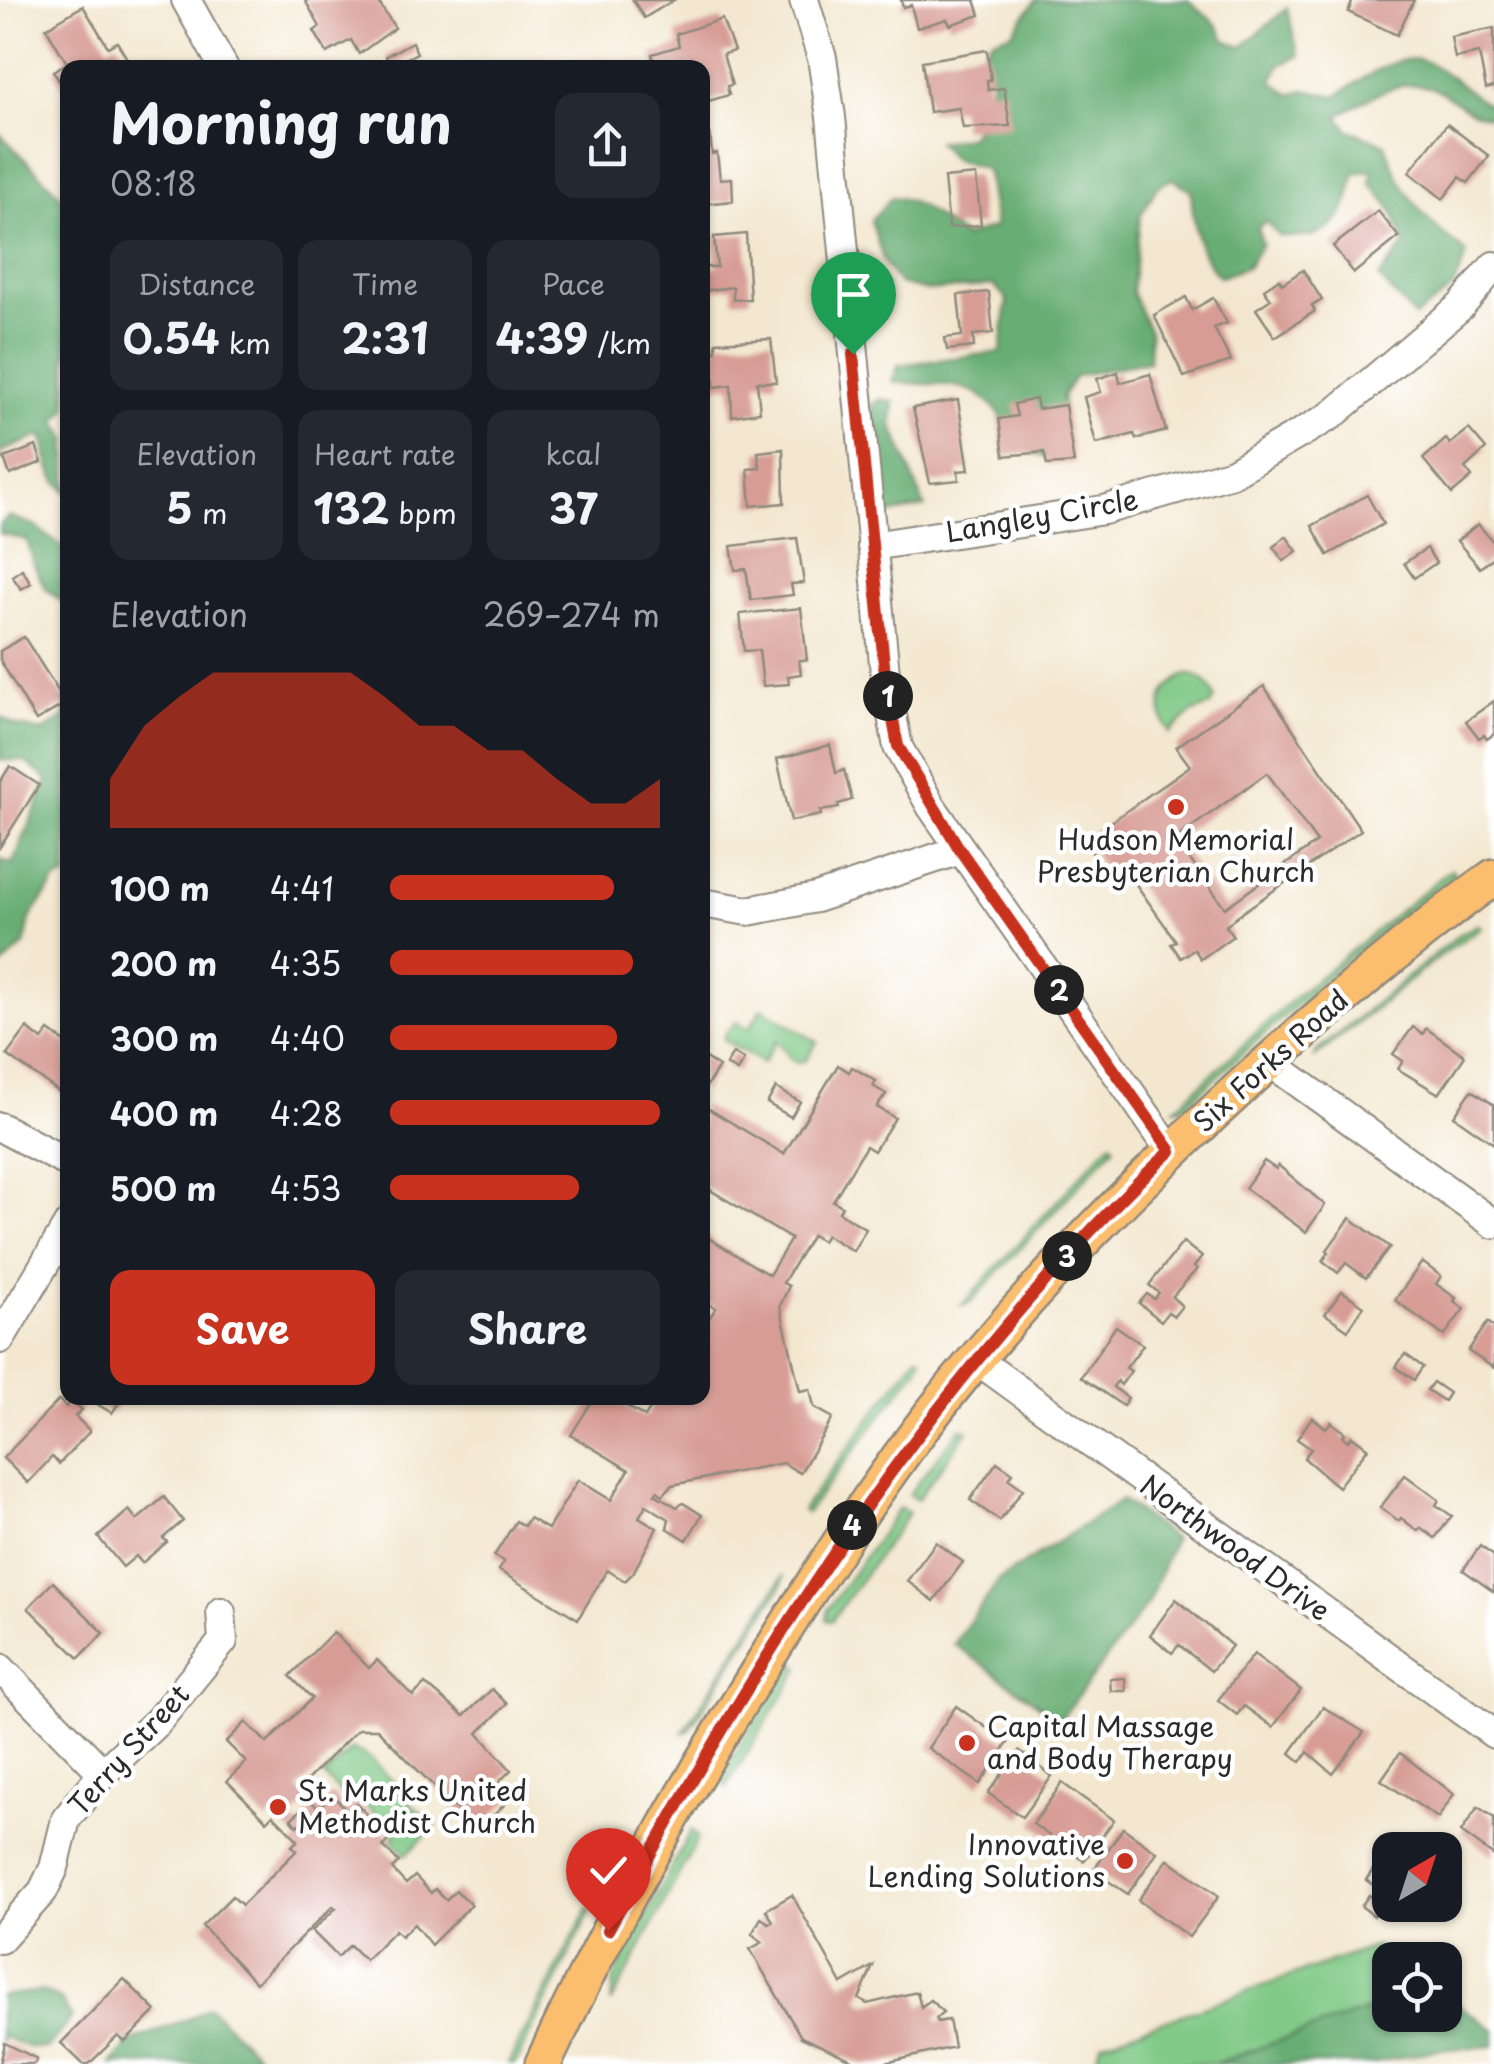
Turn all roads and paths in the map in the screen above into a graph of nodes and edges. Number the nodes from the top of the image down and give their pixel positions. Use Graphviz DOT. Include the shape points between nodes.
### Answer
graph roads {
  1 [pos="186,0"];
  2 [pos="804,0"];
  3 [pos="220,60"];
  4 [pos="1494,266"];
  5 [pos="872,546"];
  6 [pos="960,850"];
  7 [pos="1494,877"];
  8 [pos="710,905"];
  9 [pos="1270,1062"];
  10 [pos="0,1126"];
  11 [pos="1171,1151"];
  12 [pos="60,1159"];
  13 [pos="1494,1224"];
  14 [pos="60,1238"];
  15 [pos="0,1339"];
  16 [pos="977,1360"];
  17 [pos="221,1612"];
  18 [pos="0,1668"];
  19 [pos="1494,1734"];
  20 [pos="102,1773"];
  21 [pos="0,1938"];
  22 [pos="543,2064"];
  1 -- 3 [label="street"];
  2 -- 5 [label="street" via="832,117"];
  4 -- 5 [label="street, Langley Circle" via="1461,306 1332,416 1232,473 1104,510"];
  5 -- 6 [label="street" via="898,746"];
  6 -- 8 [label="street" via="799,901 748,912"];
  6 -- 11 [label="street"];
  7 -- 9 [label="main road, Six Forks Road"];
  9 -- 11 [label="main road, Six Forks Road"];
  9 -- 13 [label="street"];
  10 -- 12 [label="street"];
  11 -- 16 [label="main road, Six Forks Road"];
  14 -- 15 [label="street"];
  16 -- 19 [label="street, Northwood Drive"];
  16 -- 22 [label="main road, Six Forks Road" via="823,1566 710,1747"];
  17 -- 20 [label="street, Terry Street" via="223,1641 158,1722"];
  18 -- 20 [label="street"];
  20 -- 21 [label="street, Terry Street" via="66,1819 43,1891"];
}
